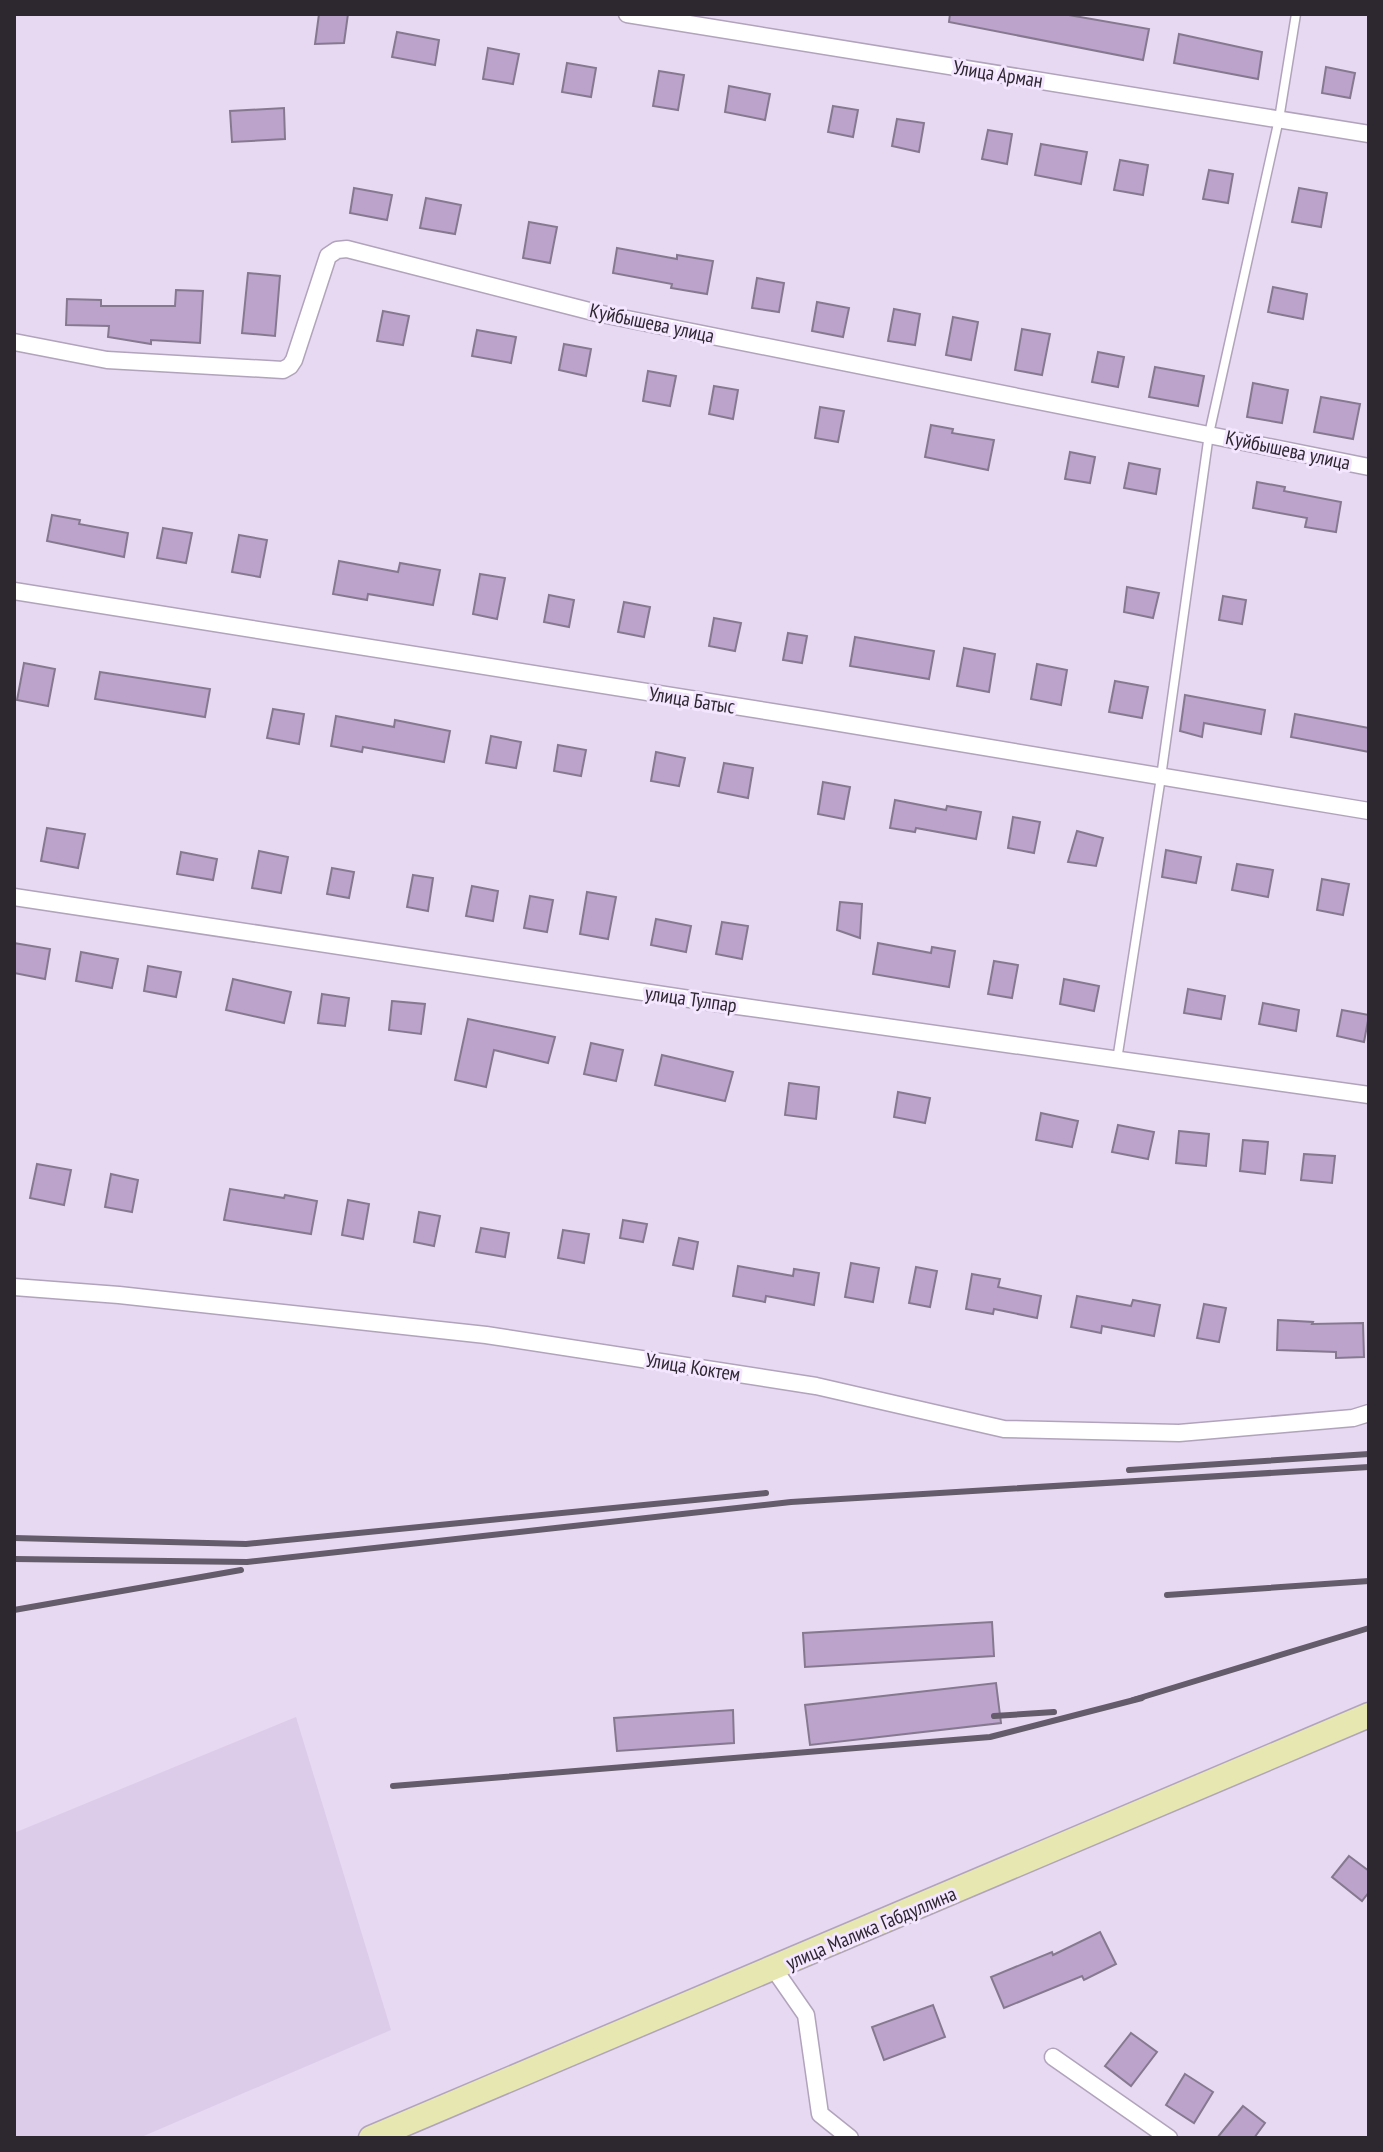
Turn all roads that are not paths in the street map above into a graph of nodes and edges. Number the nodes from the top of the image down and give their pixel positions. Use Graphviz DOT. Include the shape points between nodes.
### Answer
graph roads {
  1 [pos="627,14"];
  2 [pos="1296,14"];
  3 [pos="1279,119"];
  4 [pos="1369,134"];
  5 [pos="14,342"];
  6 [pos="1209,434"];
  7 [pos="1369,467"];
  8 [pos="14,591"];
  9 [pos="1161,777"];
  10 [pos="1369,811"];
  11 [pos="14,897"];
  12 [pos="1117,1060"];
  13 [pos="1369,1095"];
  14 [pos="14,1287"];
  15 [pos="1369,1413"];
  16 [pos="1367,1720"];
  17 [pos="774,1969"];
  18 [pos="1053,2057"];
  19 [pos="371,2138"];
  20 [pos="850,2138"];
  21 [pos="1169,2138"];
  1 -- 3 [label="street, Улица Арман"];
  2 -- 3 [label="lane"];
  3 -- 4 [label="street, Улица Арман"];
  3 -- 6 [label="lane"];
  5 -- 6 [label="street, Куйбышева улица" via="107,360 283,370 294,360 328,256 347,249 597,313"];
  6 -- 7 [label="street, Куйбышева улица"];
  6 -- 9 [label="lane"];
  8 -- 9 [label="street, Улица Батыс"];
  9 -- 10 [label="street, Улица Батыс"];
  9 -- 12 [label="lane"];
  11 -- 12 [label="street, улица Тулпар"];
  12 -- 13 [label="street, улица Тулпар"];
  14 -- 15 [label="street, Улица Коктем" via="486,1335 816,1386 1004,1429 1179,1433"];
  16 -- 17 [label="main road, улица Малика Габдуллина"];
  17 -- 19 [label="main road, улица Малика Габдуллина"];
  17 -- 20 [label="street" via="806,2015 820,2114"];
  18 -- 21 [label="street"];
}
